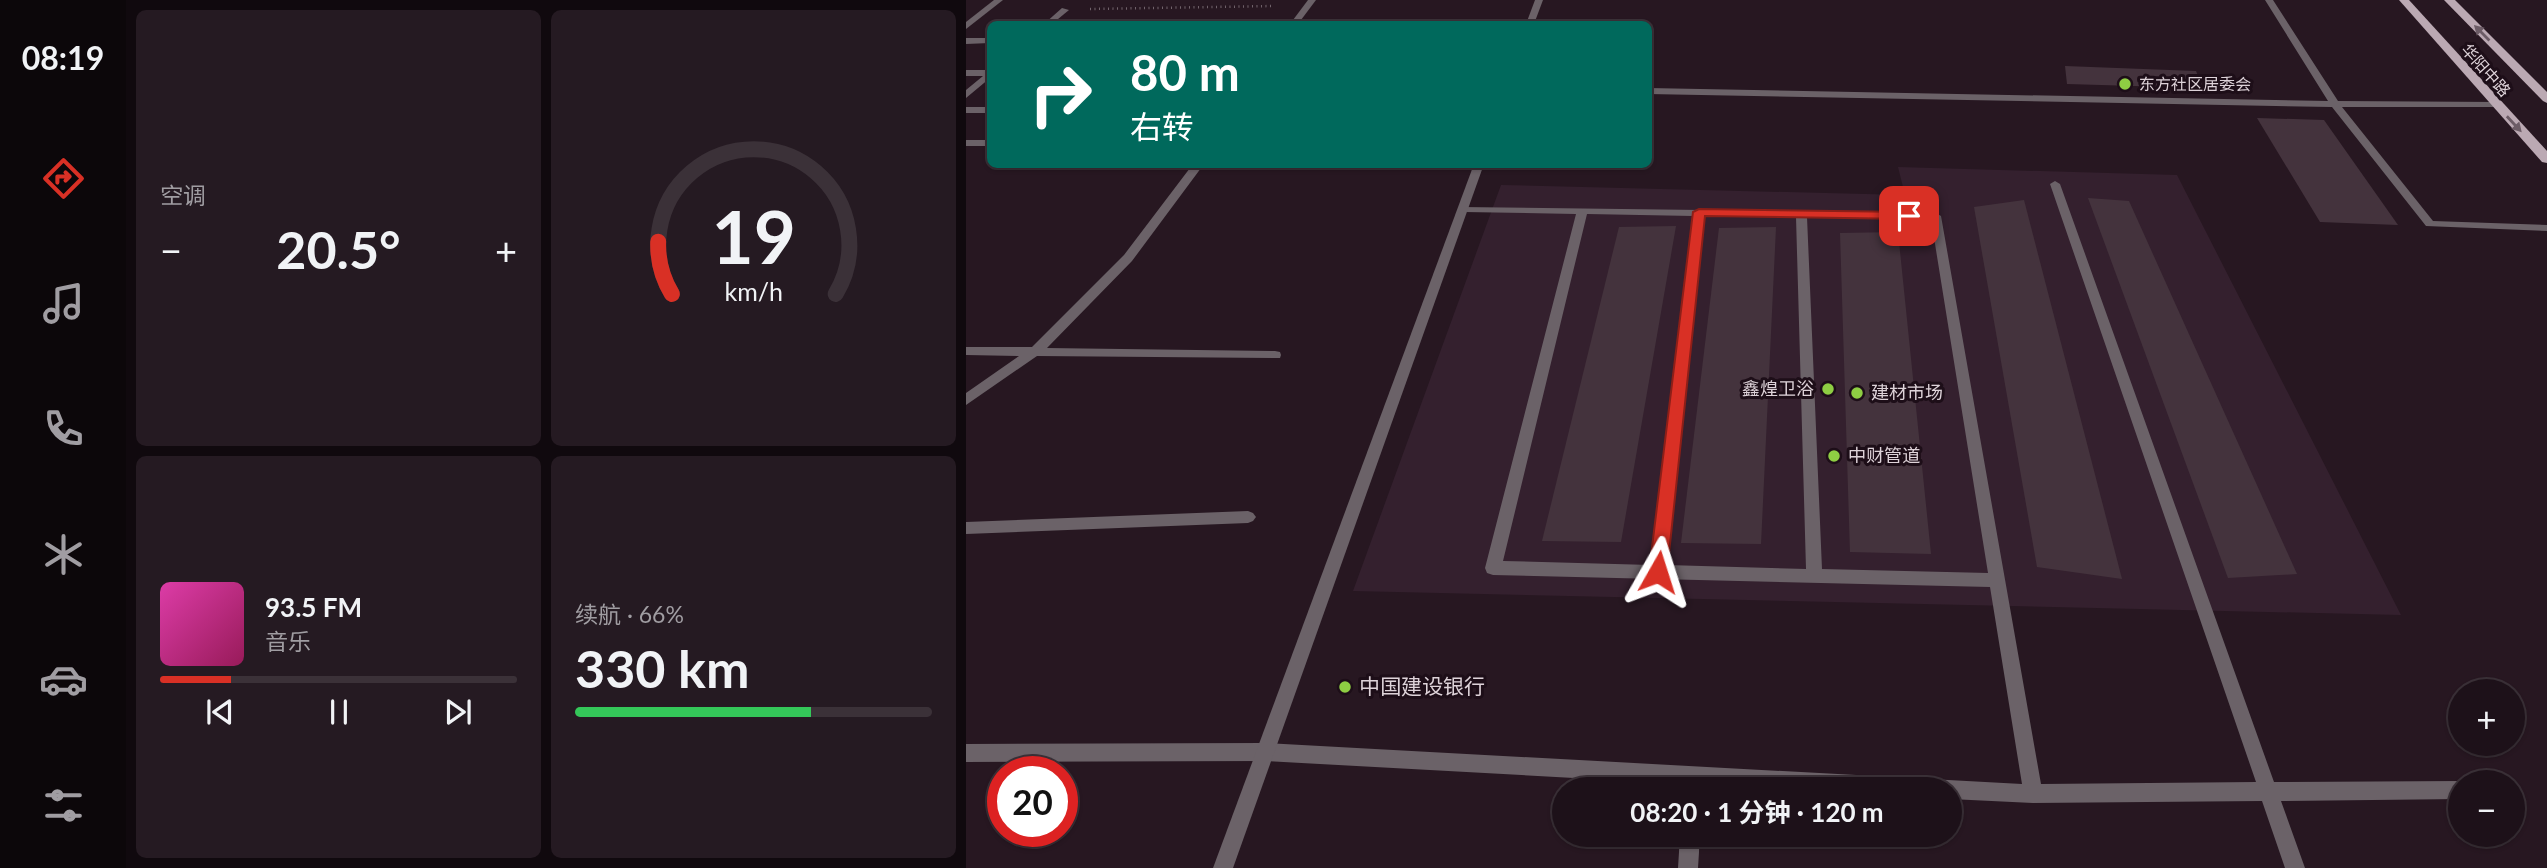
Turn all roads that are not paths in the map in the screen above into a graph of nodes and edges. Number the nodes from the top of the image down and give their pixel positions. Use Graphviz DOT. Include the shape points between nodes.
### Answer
graph roads {
  1 [pos="999,0"];
  2 [pos="1539,0"];
  3 [pos="2269,0"];
  4 [pos="2404,0"];
  5 [pos="2449,0"];
  6 [pos="1310,3"];
  7 [pos="1065,10"];
  8 [pos="1052,21"];
  9 [pos="1296,21"];
  10 [pos="1531,21"];
  11 [pos="966,26"];
  12 [pos="966,41"];
  13 [pos="987,41"];
  14 [pos="966,73"];
  15 [pos="987,73"];
  16 [pos="987,76"];
  17 [pos="1652,91"];
  18 [pos="966,95"];
  19 [pos="2547,99"];
  20 [pos="2335,104"];
  21 [pos="2495,104"];
  22 [pos="966,110"];
  23 [pos="987,110"];
  24 [pos="966,143"];
  25 [pos="987,143"];
  26 [pos="2547,159"];
  27 [pos="1196,168"];
  28 [pos="1478,168"];
  29 [pos="2055,184"];
  30 [pos="1464,209"];
  31 [pos="1583,211"];
  32 [pos="1699,212"];
  33 [pos="1801,214"];
  34 [pos="2547,228"];
  35 [pos="1037,350"];
  36 [pos="966,351"];
  37 [pos="1275,355"];
  38 [pos="966,400"];
  39 [pos="1248,517"];
  40 [pos="966,528"];
  41 [pos="1658,572"];
  42 [pos="1814,575"];
  43 [pos="1997,580"];
  44 [pos="1265,752"];
  45 [pos="966,753"];
  46 [pos="1621,777"];
  47 [pos="2448,790"];
  48 [pos="1962,792"];
  49 [pos="2267,792"];
  50 [pos="2033,794"];
  51 [pos="1689,847"];
  52 [pos="1223,868"];
  53 [pos="1688,868"];
  54 [pos="2295,868"];
  1 -- 11 [label="street"];
  2 -- 10 [label="street"];
  3 -- 20 [label="street"];
  4 -- 21 [label="main road, 华阳中路"];
  19 -- 5 [label="main road, 华阳中路, one-way"];
  6 -- 9 [label="street"];
  7 -- 8 [label="street"];
  12 -- 13 [label="street"];
  14 -- 15 [label="street"];
  16 -- 18 [label="street"];
  17 -- 20 [label="street"];
  20 -- 21 [label="street"];
  20 -- 34 [label="street" via="2430,224"];
  21 -- 26 [label="main road, 华阳中路, one-way"];
  22 -- 23 [label="street"];
  24 -- 25 [label="street"];
  27 -- 35 [label="street" via="1128,258"];
  28 -- 30 [label="street"];
  29 -- 49 [label="street"];
  30 -- 31 [label="street"];
  30 -- 44 [label="street"];
  31 -- 32 [label="street"];
  31 -- 41 [label="street" via="1493,568"];
  32 -- 33 [label="street"];
  32 -- 41 [label="street"];
  33 -- 42 [label="street"];
  33 -- 43 [label="street" via="1936,216"];
  35 -- 36 [label="street"];
  35 -- 37 [label="street"];
  35 -- 38 [label="street"];
  39 -- 40 [label="street"];
  41 -- 42 [label="street"];
  42 -- 43 [label="street"];
  43 -- 50 [label="street"];
  44 -- 45 [label="street"];
  44 -- 46 [label="street"];
  44 -- 52 [label="street"];
  47 -- 49 [label="street"];
  48 -- 50 [label="street"];
  49 -- 50 [label="street"];
  49 -- 54 [label="street"];
  51 -- 53 [label="street"];
}
